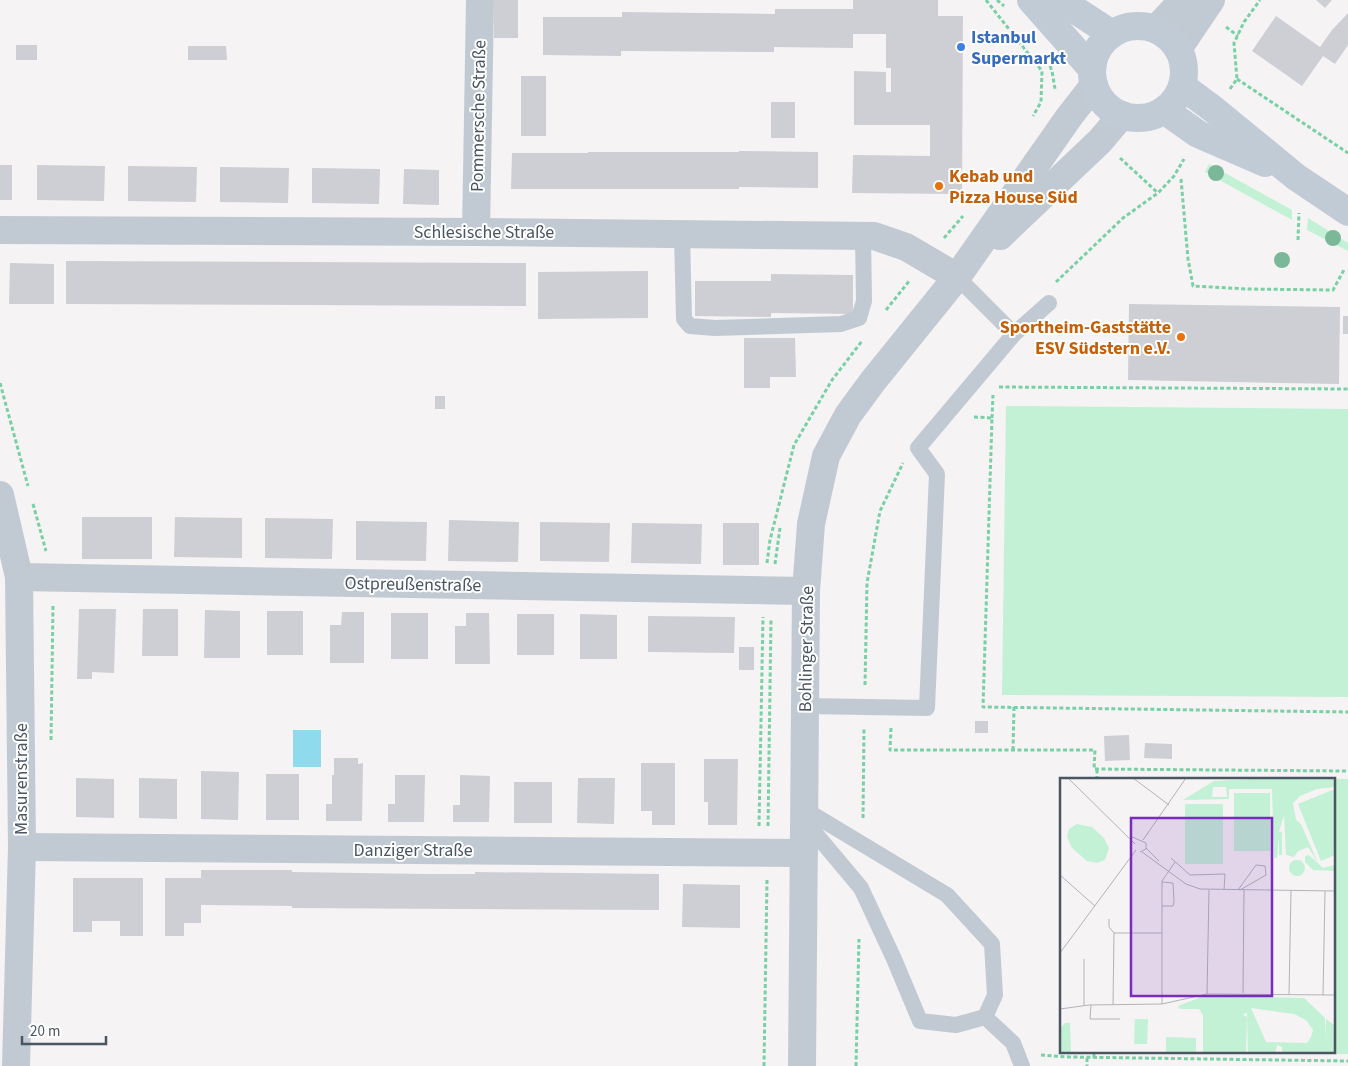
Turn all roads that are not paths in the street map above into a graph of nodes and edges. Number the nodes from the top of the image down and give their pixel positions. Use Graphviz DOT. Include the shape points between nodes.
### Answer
graph roads {
  1 [pos="480,0"];
  2 [pos="1060,0"];
  3 [pos="1184,0"];
  4 [pos="1211,0"];
  5 [pos="1019,5"];
  6 [pos="1156,29"];
  7 [pos="1112,34"];
  8 [pos="1178,49"];
  9 [pos="1093,77"];
  10 [pos="1182,86"];
  11 [pos="1164,110"];
  12 [pos="1122,115"];
  13 [pos="1296,177"];
  14 [pos="1348,212"];
  15 [pos="0,230"];
  16 [pos="476,232"];
  17 [pos="682,234"];
  18 [pos="863,236"];
  19 [pos="957,277"];
  20 [pos="1049,303"];
  21 [pos="1014,334"];
  22 [pos="0,495"];
  23 [pos="19,576"];
  24 [pos="806,591"];
  25 [pos="806,706"];
  26 [pos="804,814"];
  27 [pos="22,847"];
  28 [pos="804,853"];
  29 [pos="985,1016"];
  30 [pos="1020,1059"];
  31 [pos="16,1066"];
  32 [pos="802,1066"];
  1 -- 16 [label="street, Pommersche Straße"];
  2 -- 7 [label="street"];
  3 -- 6 [label="street"];
  4 -- 8 [label="street"];
  5 -- 9 [label="street"];
  6 -- 7 [label="street" via="1133,26"];
  6 -- 8 [label="street" via="1169,37"];
  7 -- 9 [label="street" via="1095,56"];
  8 -- 10 [label="street" via="1184,67"];
  9 -- 12 [label="street" via="1098,95"];
  9 -- 19 [label="street, Bohlinger Straße" via="1069,117"];
  10 -- 11 [label="street" via="1175,100"];
  10 -- 13 [label="street"];
  11 -- 12 [label="street" via="1144,118"];
  11 -- 13 [label="street" via="1198,134"];
  12 -- 19 [label="street, Bohlinger Straße" via="1100,141"];
  13 -- 14 [label="street"];
  15 -- 16 [label="street, Schlesische Straße"];
  16 -- 17 [label="street, Schlesische Straße"];
  17 -- 18 [label="street, Schlesische Straße"];
  17 -- 18 [label="lane" via="684,320 690,326 715,328 841,324 859,318 864,301"];
  18 -- 19 [label="street, Schlesische Straße" via="874,236 906,247"];
  19 -- 21 [label="lane"];
  19 -- 24 [label="street, Bohlinger Straße" via="848,414 826,456 811,524"];
  20 -- 21 [label="lane"];
  21 -- 25 [label="lane" via="918,448 937,474 927,708"];
  22 -- 23 [label="street, Masurenstraße"];
  23 -- 24 [label="street, Ostpreußenstraße"];
  23 -- 27 [label="street, Masurenstraße"];
  24 -- 25 [label="street, Bohlinger Straße"];
  25 -- 26 [label="street, Bohlinger Straße"];
  26 -- 28 [label="street, Bohlinger Straße"];
  26 -- 29 [label="lane" via="947,895 992,944 995,995"];
  26 -- 29 [label="lane" via="860,888 920,1021 956,1025"];
  27 -- 28 [label="street, Danziger Straße"];
  27 -- 31 [label="street, Masurenstraße"];
  28 -- 32 [label="street, Bohlinger Straße"];
  29 -- 30 [label="lane" via="1013,1044"];
}
